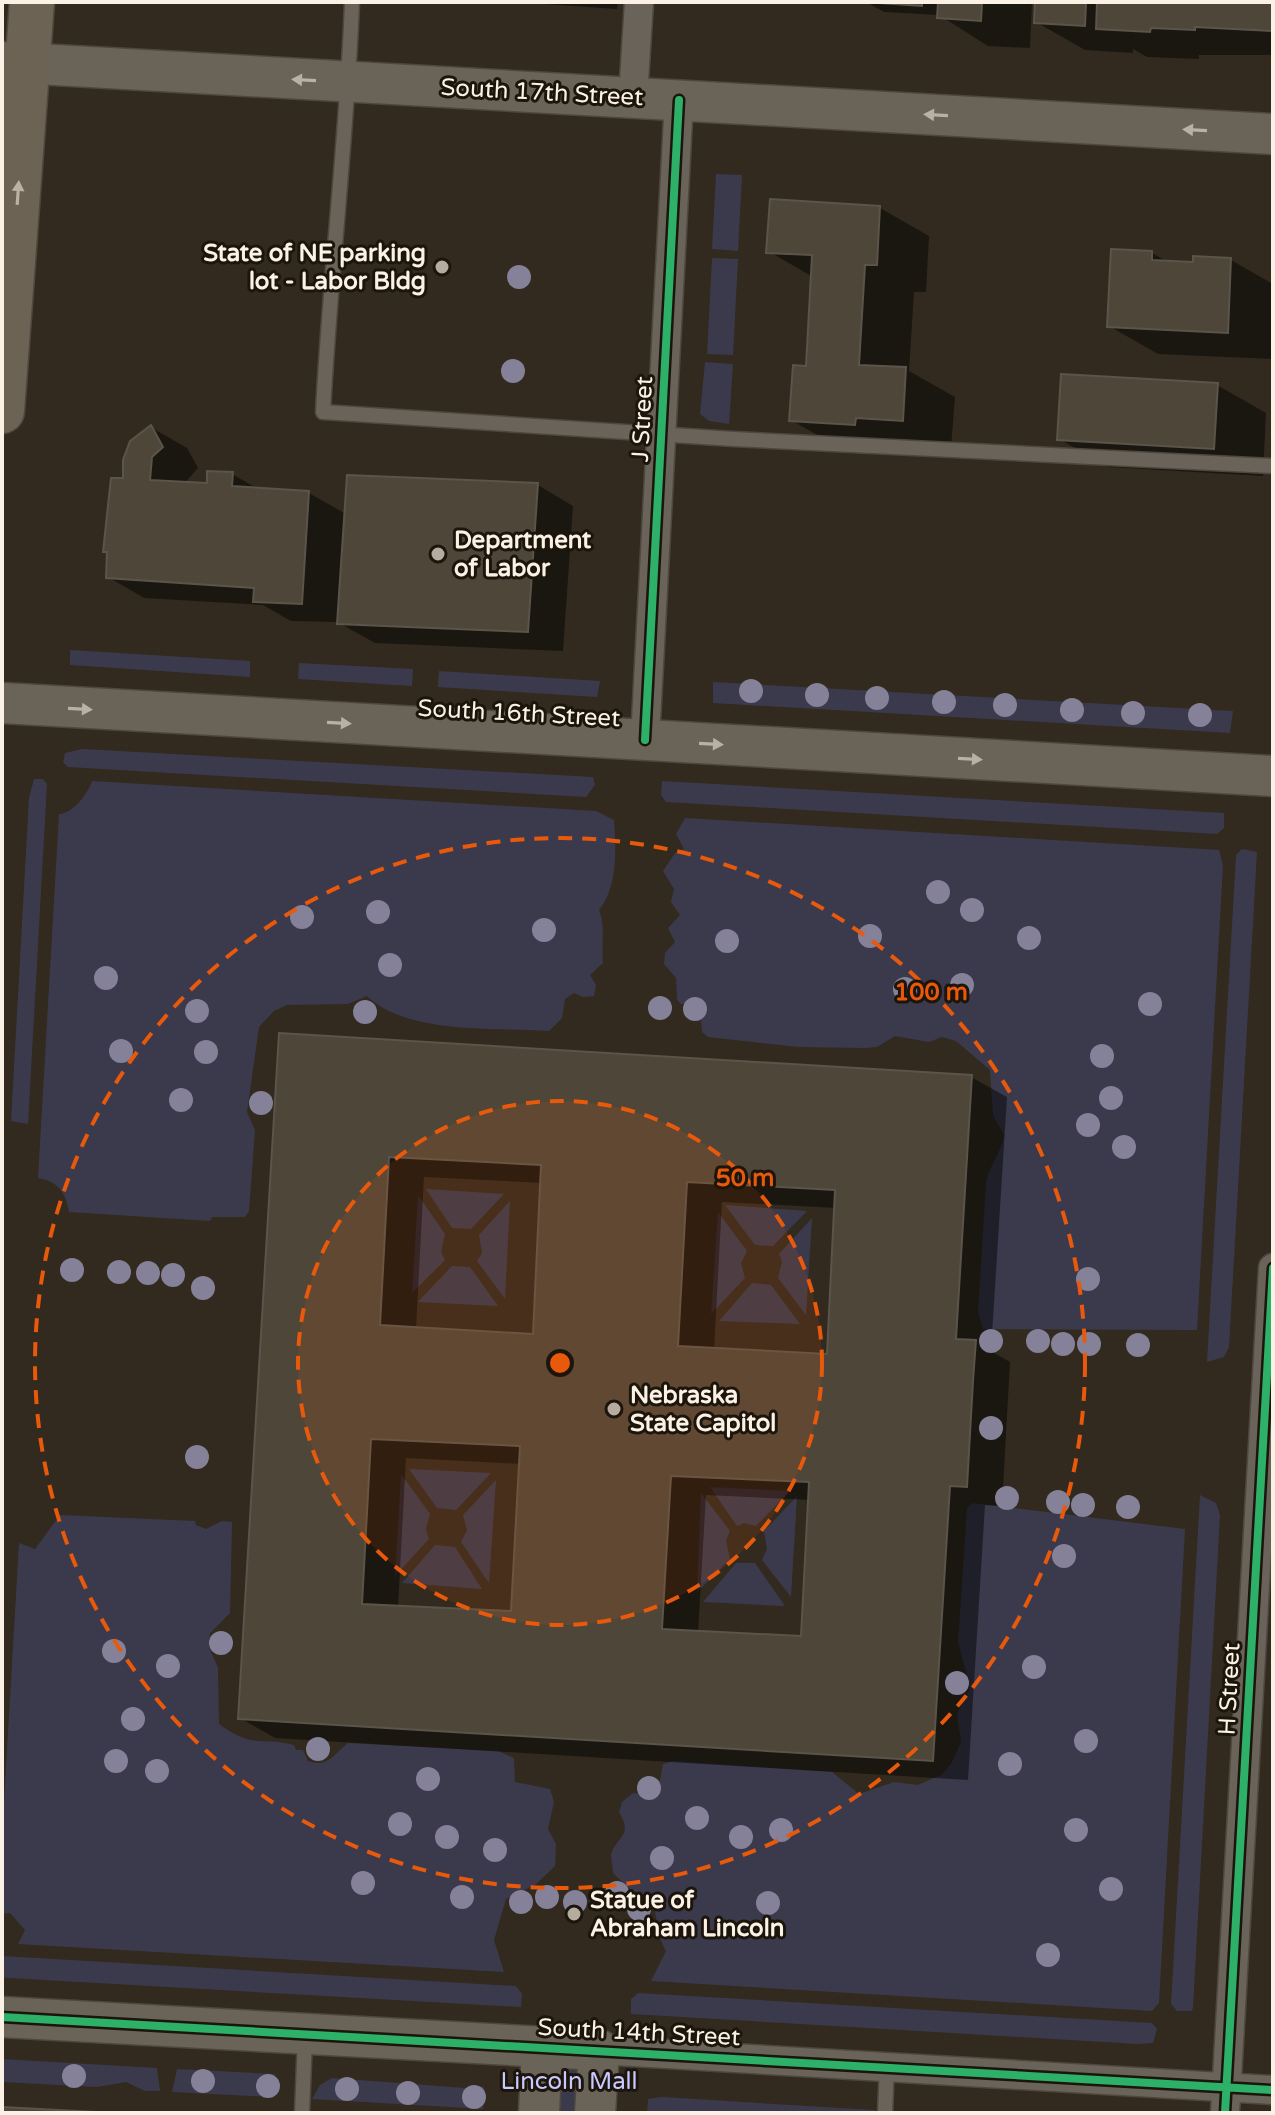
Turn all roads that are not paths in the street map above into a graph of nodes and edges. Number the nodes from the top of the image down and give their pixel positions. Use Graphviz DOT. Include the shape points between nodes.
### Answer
graph roads {
  1 [pos="32,2"];
  2 [pos="352,2"];
  3 [pos="639,2"];
  4 [pos="15,63"];
  5 [pos="349,83"];
  6 [pos="633,97"];
  7 [pos="679,100"];
  8 [pos="1273,134"];
  9 [pos="2,411"];
  10 [pos="662,435"];
  11 [pos="1273,466"];
  12 [pos="2,703"];
  13 [pos="645,740"];
  14 [pos="1273,776"];
  15 [pos="1273,1268"];
  16 [pos="1269,1400"];
  17 [pos="1268,1462"];
  18 [pos="2,2017"];
  19 [pos="305,2033"];
  20 [pos="542,2046"];
  21 [pos="599,2050"];
  22 [pos="887,2066"];
  23 [pos="1273,2090"];
  24 [pos="1226,2100"];
  25 [pos="302,2113"];
  26 [pos="539,2113"];
  27 [pos="595,2113"];
  28 [pos="885,2113"];
  1 -- 4 [label="main road"];
  2 -- 5 [label="lane"];
  3 -- 6 [label="street"];
  5 -- 4 [label="main road, South 17th Street, one-way"];
  9 -- 4 [label="main road, one-way"];
  5 -- 6 [label="main road, South 17th Street"];
  5 -- 10 [label="lane" via="343,177 334,219 323,412"];
  6 -- 7 [label="main road, South 17th Street"];
  8 -- 7 [label="main road, South 17th Street, one-way"];
  7 -- 10 [label="street, J Street"];
  10 -- 11 [label="lane"];
  10 -- 13 [label="street, J Street"];
  12 -- 13 [label="main road, South 16th Street, one-way"];
  13 -- 14 [label="main road, South 16th Street, one-way"];
  15 -- 16 [label="street, H Street"];
  16 -- 17 [label="street, H Street"];
  17 -- 24 [label="street, H Street"];
  18 -- 19 [label="main road, South 14th Street"];
  19 -- 20 [label="main road, South 14th Street"];
  19 -- 25 [label="lane"];
  20 -- 21 [label="main road, South 14th Street"];
  20 -- 26 [label="main road"];
  21 -- 22 [label="street, South 14th Street"];
  21 -- 27 [label="main road"];
  22 -- 24 [label="street, South 14th Street"];
  22 -- 28 [label="lane"];
  23 -- 24 [label="street, South 14th Street"];
}
